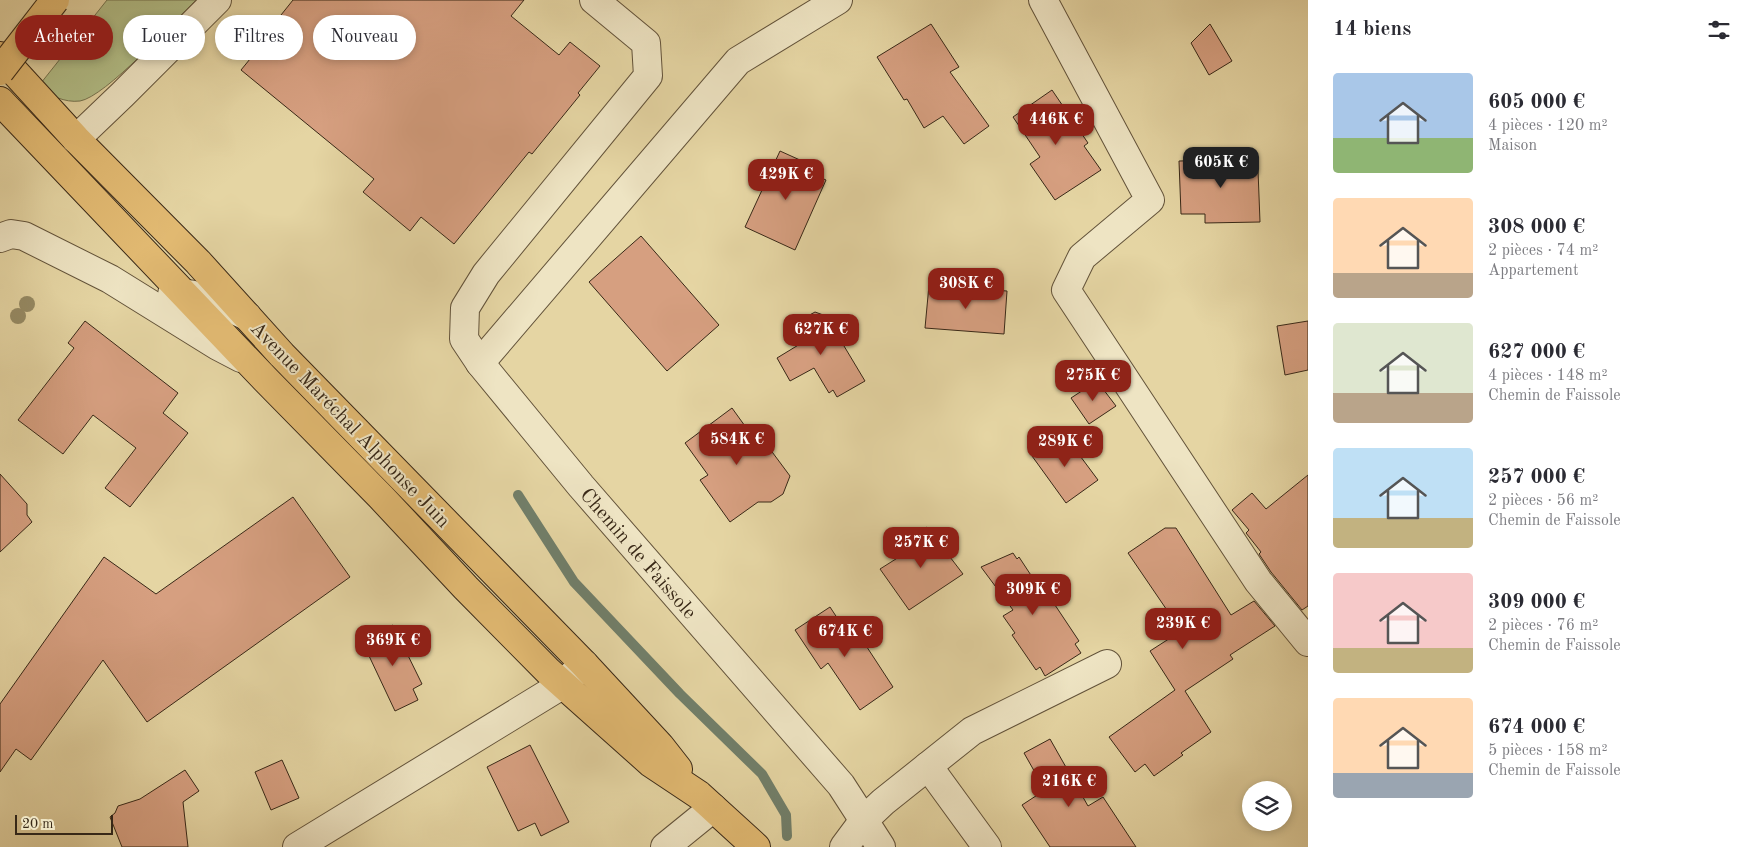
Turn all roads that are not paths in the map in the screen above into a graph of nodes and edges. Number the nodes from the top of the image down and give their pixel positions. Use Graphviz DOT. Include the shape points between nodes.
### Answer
graph roads {
  1 [pos="55,0"];
  2 [pos="216,0"];
  3 [pos="594,0"];
  4 [pos="838,0"];
  5 [pos="1043,0"];
  6 [pos="0,56"];
  7 [pos="0,71"];
  8 [pos="0,101"];
  9 [pos="76,139"];
  10 [pos="0,238"];
  11 [pos="182,292"];
  12 [pos="140,297"];
  13 [pos="247,316"];
  14 [pos="249,362"];
  15 [pos="480,363"];
  16 [pos="1308,642"];
  17 [pos="584,664"];
  18 [pos="1107,664"];
  19 [pos="562,685"];
  20 [pos="928,766"];
  21 [pos="706,801"];
  22 [pos="864,820"];
  23 [pos="297,847"];
  24 [pos="665,847"];
  25 [pos="756,847"];
  26 [pos="844,847"];
  27 [pos="881,847"];
  28 [pos="987,847"];
  1 -- 7 [label="main road, bridge"];
  2 -- 9 [label="street"];
  3 -- 15 [label="street, Chemin de Faissole" via="646,43 648,76 486,274 465,308 464,339"];
  4 -- 15 [label="street" via="738,62"];
  5 -- 16 [label="street" via="1150,200 1082,257 1066,290 1258,582"];
  6 -- 9 [label="main road, Avenue Maréchal Alphonse Juin"];
  8 -- 11 [label="main road, Avenue Maréchal Alphonse Juin"];
  9 -- 13 [label="main road, Avenue Maréchal Alphonse Juin"];
  10 -- 12 [label="street" via="11,234 24,236"];
  11 -- 12 [label="street"];
  11 -- 13 [label="street" via="210,299"];
  11 -- 14 [label="main road, Avenue Maréchal Alphonse Juin"];
  12 -- 14 [label="street"];
  13 -- 17 [label="main road, Avenue Maréchal Alphonse Juin"];
  14 -- 19 [label="main road, Avenue Maréchal Alphonse Juin"];
  15 -- 22 [label="street, Chemin de Faissole" via="587,493 841,785"];
  17 -- 19 [label="street"];
  17 -- 21 [label="main road, Avenue Maréchal Alphonse Juin"];
  18 -- 20 [label="street" via="972,731"];
  19 -- 21 [label="main road, Avenue Maréchal Alphonse Juin" via="651,763"];
  19 -- 23 [label="street"];
  20 -- 22 [label="street"];
  20 -- 28 [label="street"];
  21 -- 24 [label="street"];
  21 -- 25 [label="main road, Avenue Maréchal Alphonse Juin"];
  22 -- 26 [label="street"];
  22 -- 27 [label="street, Chemin de Faissole"];
}
